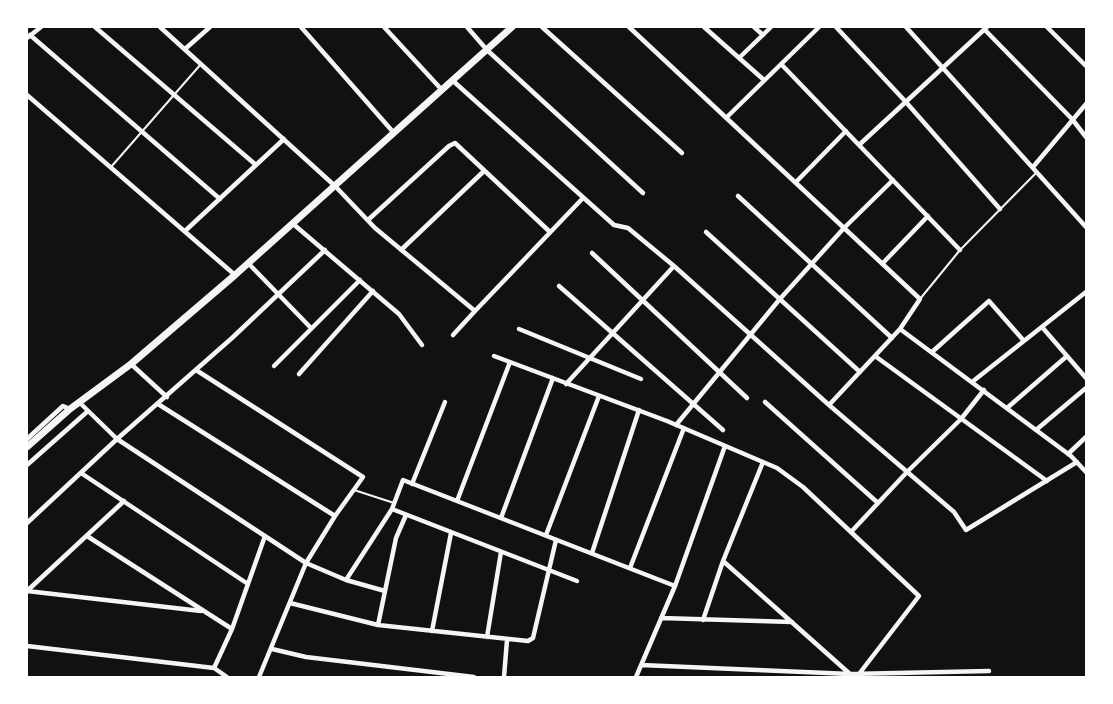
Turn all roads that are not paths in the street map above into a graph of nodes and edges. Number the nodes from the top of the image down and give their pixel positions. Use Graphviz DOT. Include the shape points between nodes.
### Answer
graph roads {
  1 [pos="41,27"];
  2 [pos="95,27"];
  3 [pos="160,27"];
  4 [pos="210,27"];
  5 [pos="300,27"];
  6 [pos="384,27"];
  7 [pos="467,27"];
  8 [pos="512,27"];
  9 [pos="542,27"];
  10 [pos="629,27"];
  11 [pos="704,27"];
  12 [pos="754,27"];
  13 [pos="771,27"];
  14 [pos="819,27"];
  15 [pos="836,27"];
  16 [pos="906,27"];
  17 [pos="1047,27"];
  18 [pos="984,28"];
  19 [pos="763,35"];
  20 [pos="29,36"];
  21 [pos="185,49"];
  22 [pos="487,50"];
  23 [pos="739,58"];
  24 [pos="201,64"];
  25 [pos="781,64"];
  26 [pos="1086,66"];
  27 [pos="943,67"];
  28 [pos="452,80"];
  29 [pos="765,80"];
  30 [pos="442,90"];
  31 [pos="173,94"];
  32 [pos="27,95"];
  33 [pos="905,101"];
  34 [pos="1086,105"];
  35 [pos="727,117"];
  36 [pos="1072,119"];
  37 [pos="143,130"];
  38 [pos="846,131"];
  39 [pos="394,133"];
  40 [pos="1086,137"];
  41 [pos="284,139"];
  42 [pos="859,145"];
  43 [pos="682,153"];
  44 [pos="256,165"];
  45 [pos="111,167"];
  46 [pos="1035,169"];
  47 [pos="484,171"];
  48 [pos="893,180"];
  49 [pos="796,182"];
  50 [pos="335,186"];
  51 [pos="643,193"];
  52 [pos="738,196"];
  53 [pos="583,198"];
  54 [pos="220,199"];
  55 [pos="999,209"];
  56 [pos="928,216"];
  57 [pos="368,220"];
  58 [pos="292,223"];
  59 [pos="1086,227"];
  60 [pos="844,228"];
  61 [pos="185,231"];
  62 [pos="550,232"];
  63 [pos="706,232"];
  64 [pos="325,250"];
  65 [pos="401,250"];
  66 [pos="960,250"];
  67 [pos="592,253"];
  68 [pos="248,263"];
  69 [pos="882,264"];
  70 [pos="811,265"];
  71 [pos="674,266"];
  72 [pos="235,275"];
  73 [pos="360,280"];
  74 [pos="559,286"];
  75 [pos="373,291"];
  76 [pos="278,295"];
  77 [pos="1085,295"];
  78 [pos="920,299"];
  79 [pos="779,300"];
  80 [pos="642,301"];
  81 [pos="475,311"];
  82 [pos="1042,327"];
  83 [pos="311,328"];
  84 [pos="519,329"];
  85 [pos="900,329"];
  86 [pos="612,334"];
  87 [pos="453,335"];
  88 [pos="751,336"];
  89 [pos="892,338"];
  90 [pos="1024,341"];
  91 [pos="422,345"];
  92 [pos="932,352"];
  93 [pos="494,356"];
  94 [pos="875,356"];
  95 [pos="1067,356"];
  96 [pos="591,357"];
  97 [pos="510,362"];
  98 [pos="131,364"];
  99 [pos="274,366"];
  100 [pos="196,370"];
  101 [pos="860,372"];
  102 [pos="720,373"];
  103 [pos="299,374"];
  104 [pos="553,378"];
  105 [pos="1086,378"];
  106 [pos="641,379"];
  107 [pos="972,382"];
  108 [pos="566,384"];
  109 [pos="1086,388"];
  110 [pos="984,390"];
  111 [pos="599,396"];
  112 [pos="166,397"];
  113 [pos="747,398"];
  114 [pos="445,402"];
  115 [pos="765,402"];
  116 [pos="158,404"];
  117 [pos="693,404"];
  118 [pos="829,405"];
  119 [pos="74,406"];
  120 [pos="1007,408"];
  121 [pos="88,411"];
  122 [pos="639,411"];
  123 [pos="962,419"];
  124 [pos="676,425"];
  125 [pos="684,428"];
  126 [pos="723,430"];
  127 [pos="1036,430"];
  128 [pos="1086,437"];
  129 [pos="27,439"];
  130 [pos="117,439"];
  131 [pos="725,446"];
  132 [pos="27,447"];
  133 [pos="1068,454"];
  134 [pos="763,462"];
  135 [pos="1077,462"];
  136 [pos="27,465"];
  137 [pos="907,472"];
  138 [pos="1086,472"];
  139 [pos="81,473"];
  140 [pos="1047,481"];
  141 [pos="412,484"];
  142 [pos="353,490"];
  143 [pos="124,501"];
  144 [pos="457,501"];
  145 [pos="878,503"];
  146 [pos="393,506"];
  147 [pos="405,515"];
  148 [pos="335,516"];
  149 [pos="501,518"];
  150 [pos="27,523"];
  151 [pos="851,532"];
  152 [pos="451,533"];
  153 [pos="87,536"];
  154 [pos="265,536"];
  155 [pos="546,536"];
  156 [pos="556,540"];
  157 [pos="501,552"];
  158 [pos="592,553"];
  159 [pos="723,561"];
  160 [pos="306,563"];
  161 [pos="630,568"];
  162 [pos="550,571"];
  163 [pos="346,580"];
  164 [pos="577,581"];
  165 [pos="249,584"];
  166 [pos="675,586"];
  167 [pos="27,591"];
  168 [pos="385,591"];
  169 [pos="290,603"];
  170 [pos="201,611"];
  171 [pos="661,618"];
  172 [pos="703,620"];
  173 [pos="792,622"];
  174 [pos="378,625"];
  175 [pos="232,629"];
  176 [pos="432,631"];
  177 [pos="488,637"];
  178 [pos="507,640"];
  179 [pos="27,646"];
  180 [pos="272,649"];
  181 [pos="641,665"];
  182 [pos="214,668"];
  183 [pos="989,671"];
  184 [pos="859,674"];
  185 [pos="850,676"];
  186 [pos="227,677"];
  187 [pos="259,677"];
  188 [pos="474,677"];
  189 [pos="504,677"];
  190 [pos="636,677"];
  1 -- 20 [label="street"];
  2 -- 31 [label="street"];
  3 -- 21 [label="street"];
  4 -- 21 [label="street"];
  5 -- 39 [label="street"];
  6 -- 30 [label="street"];
  7 -- 22 [label="street"];
  8 -- 22 [label="main road"];
  9 -- 43 [label="street"];
  10 -- 35 [label="street"];
  11 -- 23 [label="street"];
  11 -- 29 [label="street"];
  12 -- 19 [label="street"];
  13 -- 19 [label="street"];
  14 -- 25 [label="street"];
  15 -- 33 [label="street"];
  16 -- 27 [label="street"];
  17 -- 26 [label="street"];
  18 -- 27 [label="street"];
  18 -- 36 [label="street"];
  19 -- 23 [label="street"];
  20 -- 37 [label="street"];
  21 -- 24 [label="street"];
  22 -- 28 [label="main road"];
  22 -- 51 [label="street"];
  23 -- 29 [label="street"];
  24 -- 31 [label="lane"];
  24 -- 41 [label="street"];
  25 -- 29 [label="street"];
  25 -- 38 [label="street"];
  27 -- 33 [label="street"];
  27 -- 46 [label="street"];
  28 -- 30 [label="main road"];
  28 -- 53 [label="street"];
  29 -- 35 [label="street"];
  30 -- 39 [label="main road"];
  31 -- 37 [label="lane"];
  31 -- 44 [label="street"];
  32 -- 45 [label="street"];
  33 -- 42 [label="street"];
  33 -- 55 [label="street"];
  34 -- 36 [label="street"];
  35 -- 49 [label="street"];
  36 -- 40 [label="street"];
  36 -- 46 [label="street"];
  37 -- 45 [label="lane"];
  37 -- 54 [label="street"];
  38 -- 42 [label="street"];
  38 -- 49 [label="street"];
  39 -- 50 [label="main road"];
  41 -- 44 [label="street"];
  41 -- 50 [label="street"];
  42 -- 48 [label="street"];
  44 -- 54 [label="street"];
  45 -- 61 [label="street"];
  46 -- 55 [label="lane"];
  46 -- 59 [label="street"];
  47 -- 57 [label="street" via="452,144"];
  47 -- 62 [label="street"];
  47 -- 65 [label="street"];
  48 -- 56 [label="street"];
  48 -- 60 [label="street"];
  49 -- 60 [label="street"];
  50 -- 57 [label="street"];
  50 -- 58 [label="main road"];
  52 -- 70 [label="street"];
  53 -- 62 [label="street"];
  53 -- 71 [label="street" via="614,225 628,228"];
  54 -- 61 [label="street"];
  55 -- 66 [label="lane"];
  56 -- 66 [label="street"];
  56 -- 69 [label="street"];
  57 -- 65 [label="street"];
  58 -- 64 [label="street"];
  58 -- 68 [label="main road"];
  60 -- 69 [label="street"];
  60 -- 70 [label="street"];
  61 -- 72 [label="street"];
  62 -- 81 [label="street"];
  63 -- 79 [label="street"];
  64 -- 73 [label="street"];
  64 -- 76 [label="street"];
  65 -- 81 [label="street"];
  66 -- 78 [label="lane"];
  67 -- 80 [label="street"];
  68 -- 72 [label="main road"];
  68 -- 76 [label="street"];
  69 -- 78 [label="street"];
  70 -- 79 [label="street"];
  70 -- 89 [label="street"];
  71 -- 80 [label="street"];
  71 -- 88 [label="street"];
  72 -- 98 [label="main road"];
  73 -- 75 [label="street"];
  73 -- 83 [label="street"];
  74 -- 86 [label="street"];
  75 -- 91 [label="street" via="399,314"];
  75 -- 103 [label="street"];
  76 -- 83 [label="street"];
  76 -- 100 [label="street"];
  77 -- 82 [label="street"];
  78 -- 85 [label="street"];
  79 -- 88 [label="street"];
  79 -- 101 [label="street"];
  80 -- 86 [label="street"];
  80 -- 102 [label="street"];
  81 -- 87 [label="street"];
  82 -- 90 [label="street"];
  82 -- 95 [label="street"];
  83 -- 99 [label="street"];
  84 -- 96 [label="street"];
  85 -- 89 [label="street"];
  85 -- 92 [label="street"];
  86 -- 96 [label="street"];
  86 -- 117 [label="street"];
  88 -- 102 [label="street"];
  88 -- 118 [label="street"];
  89 -- 94 [label="street"];
  90 -- 92 [label="street" via="988,301"];
  90 -- 107 [label="street"];
  92 -- 107 [label="street"];
  93 -- 97 [label="street"];
  94 -- 101 [label="street"];
  94 -- 123 [label="street"];
  95 -- 105 [label="street"];
  95 -- 120 [label="street"];
  96 -- 106 [label="street"];
  96 -- 108 [label="street"];
  97 -- 104 [label="street"];
  97 -- 144 [label="street"];
  98 -- 112 [label="street"];
  98 -- 119 [label="main road"];
  100 -- 112 [label="street"];
  100 -- 142 [label="street" via="363,477"];
  101 -- 118 [label="street"];
  102 -- 113 [label="street"];
  102 -- 117 [label="street"];
  104 -- 108 [label="street"];
  104 -- 149 [label="street"];
  107 -- 110 [label="street"];
  108 -- 111 [label="street"];
  109 -- 127 [label="street"];
  110 -- 120 [label="street"];
  110 -- 123 [label="street"];
  111 -- 122 [label="street"];
  111 -- 155 [label="street"];
  112 -- 116 [label="street"];
  114 -- 141 [label="street"];
  115 -- 145 [label="street"];
  116 -- 130 [label="street"];
  116 -- 148 [label="street"];
  117 -- 124 [label="street"];
  117 -- 126 [label="street"];
  118 -- 137 [label="street"];
  119 -- 121 [label="street"];
  119 -- 129 [label="street" via="63,406"];
  119 -- 132 [label="main road"];
  120 -- 127 [label="street"];
  121 -- 130 [label="street"];
  121 -- 136 [label="street"];
  122 -- 124 [label="street"];
  122 -- 158 [label="street"];
  123 -- 137 [label="street"];
  123 -- 140 [label="street"];
  124 -- 125 [label="street"];
  125 -- 131 [label="street"];
  125 -- 161 [label="street"];
  127 -- 133 [label="street"];
  128 -- 133 [label="street"];
  130 -- 139 [label="street"];
  130 -- 154 [label="street"];
  131 -- 134 [label="street"];
  131 -- 166 [label="street"];
  133 -- 135 [label="street"];
  134 -- 151 [label="street" via="803,487"];
  134 -- 159 [label="street"];
  135 -- 138 [label="street"];
  135 -- 140 [label="street"];
  137 -- 140 [label="street" via="954,512 966,530"];
  137 -- 145 [label="street"];
  139 -- 143 [label="street"];
  139 -- 150 [label="street"];
  141 -- 144 [label="street"];
  141 -- 146 [label="street" via="403,480"];
  142 -- 146 [label="lane"];
  142 -- 148 [label="street"];
  143 -- 153 [label="street"];
  143 -- 165 [label="street"];
  144 -- 149 [label="street"];
  145 -- 151 [label="street"];
  146 -- 147 [label="street"];
  146 -- 163 [label="street"];
  147 -- 152 [label="street"];
  147 -- 168 [label="street"];
  148 -- 160 [label="street"];
  149 -- 155 [label="street"];
  151 -- 184 [label="street" via="919,596"];
  152 -- 157 [label="street"];
  152 -- 176 [label="street"];
  153 -- 167 [label="street"];
  153 -- 170 [label="street"];
  154 -- 160 [label="street"];
  154 -- 165 [label="street"];
  155 -- 156 [label="street"];
  156 -- 158 [label="street"];
  156 -- 162 [label="street"];
  157 -- 162 [label="street"];
  157 -- 177 [label="street"];
  158 -- 161 [label="street"];
  159 -- 172 [label="street"];
  159 -- 173 [label="street"];
  160 -- 163 [label="street"];
  160 -- 169 [label="street"];
  161 -- 166 [label="street"];
  162 -- 164 [label="street"];
  162 -- 178 [label="street" via="533,638"];
  163 -- 168 [label="street"];
  165 -- 175 [label="street"];
  166 -- 171 [label="street"];
  167 -- 170 [label="street"];
  168 -- 174 [label="street"];
  169 -- 174 [label="street"];
  169 -- 180 [label="street"];
  170 -- 175 [label="street"];
  171 -- 172 [label="street"];
  171 -- 181 [label="street"];
  172 -- 173 [label="street"];
  173 -- 185 [label="street"];
  174 -- 176 [label="street"];
  175 -- 182 [label="street"];
  176 -- 177 [label="street"];
  177 -- 178 [label="street"];
  178 -- 189 [label="street"];
  179 -- 182 [label="street"];
  180 -- 187 [label="street"];
  180 -- 188 [label="street" via="306,657"];
  181 -- 185 [label="street"];
  181 -- 190 [label="street"];
  182 -- 186 [label="street"];
  183 -- 184 [label="street"];
  184 -- 185 [label="street"];
}
